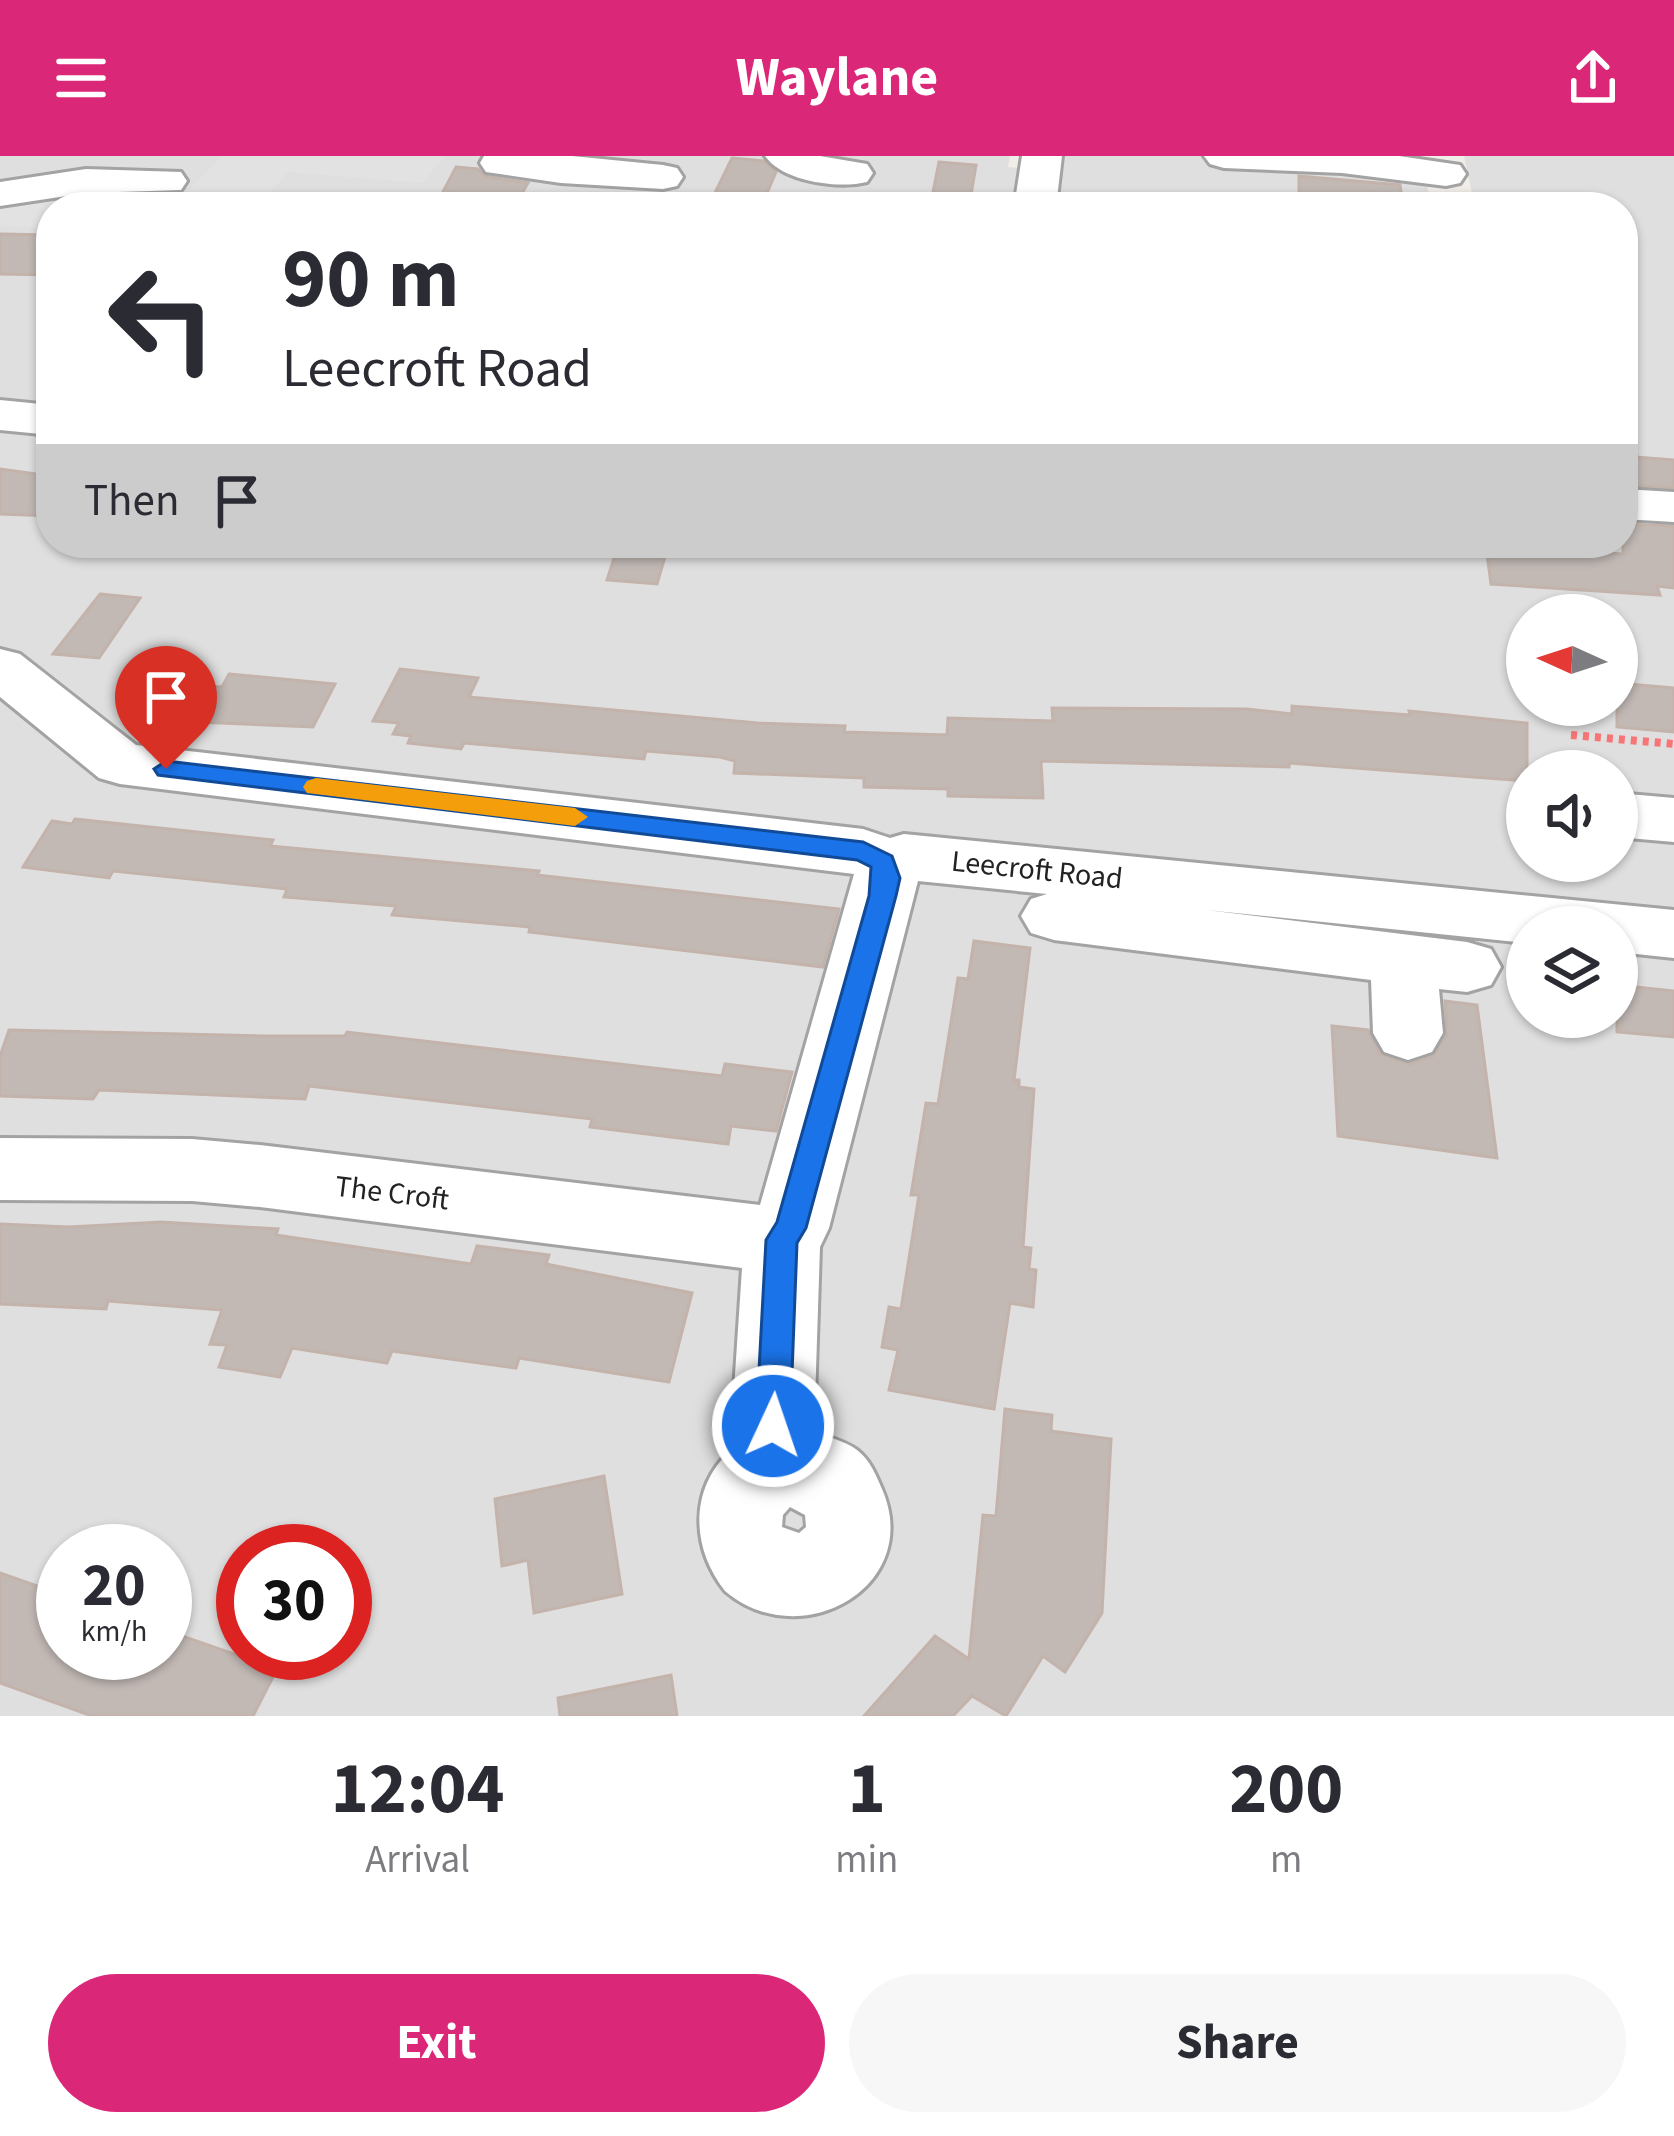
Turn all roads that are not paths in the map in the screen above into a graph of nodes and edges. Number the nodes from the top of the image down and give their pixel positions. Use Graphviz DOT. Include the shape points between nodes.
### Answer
graph roads {
  1 [pos="1042,156"];
  2 [pos="1224,156"];
  3 [pos="800,159"];
  4 [pos="488,160"];
  5 [pos="51,171"];
  6 [pos="562,171"];
  7 [pos="853,173"];
  8 [pos="663,177"];
  9 [pos="1447,179"];
  10 [pos="167,181"];
  11 [pos="1037,192"];
  12 [pos="0,194"];
  13 [pos="0,415"];
  14 [pos="36,419"];
  15 [pos="1638,505"];
  16 [pos="1674,507"];
  17 [pos="0,667"];
  18 [pos="1638,817"];
  19 [pos="1674,820"];
  20 [pos="883,879"];
  21 [pos="1506,916"];
  22 [pos="1638,930"];
  23 [pos="1674,934"];
  24 [pos="1408,1033"];
  25 [pos="0,1169"];
  26 [pos="782,1240"];
  27 [pos="771,1473"];
  1 -- 11 [label="street"];
  2 -- 9 [label="street" via="1342,161"];
  3 -- 7 [label="street"];
  4 -- 6 [label="street"];
  5 -- 10 [label="street" via="86,181"];
  5 -- 12 [label="street"];
  6 -- 8 [label="street"];
  13 -- 14 [label="street"];
  15 -- 16 [label="street"];
  17 -- 20 [label="street, Leecroft Road" via="120,764 863,851"];
  18 -- 19 [label="street"];
  20 -- 21 [label="street, Leecroft Road" via="904,857"];
  20 -- 24 [label="street" via="1436,963"];
  20 -- 26 [label="street"];
  22 -- 23 [label="street, Leecroft Road"];
  25 -- 26 [label="street, The Croft" via="238,1174"];
  26 -- 27 [label="street"];
}
